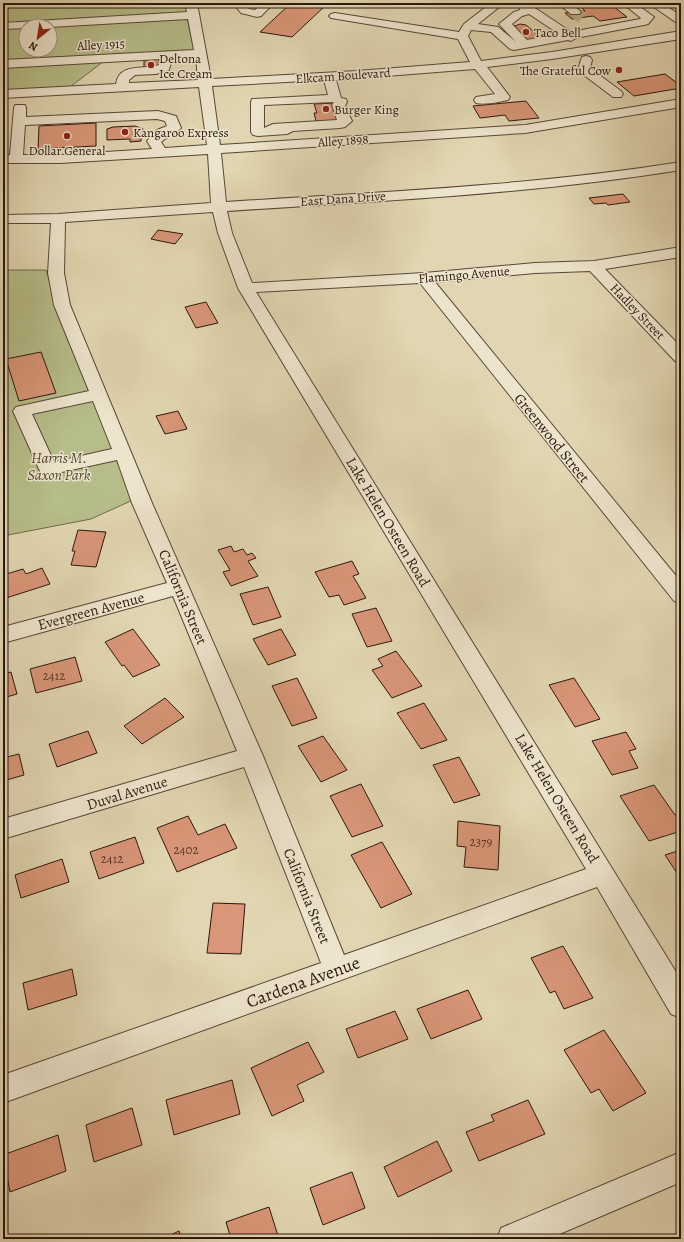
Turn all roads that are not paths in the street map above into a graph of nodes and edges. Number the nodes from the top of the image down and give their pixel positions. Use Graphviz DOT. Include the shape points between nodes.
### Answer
graph roads {
  1 [pos="191,3"];
  2 [pos="239,3"];
  3 [pos="268,3"];
  4 [pos="498,3"];
  5 [pos="628,3"];
  6 [pos="654,3"];
  7 [pos="526,5"];
  8 [pos="344,6"];
  9 [pos="192,15"];
  10 [pos="681,21"];
  11 [pos="588,22"];
  12 [pos="3,26"];
  13 [pos="494,29"];
  14 [pos="465,31"];
  15 [pos="599,31"];
  16 [pos="681,35"];
  17 [pos="571,37"];
  18 [pos="526,44"];
  19 [pos="681,45"];
  20 [pos="201,53"];
  21 [pos="167,54"];
  22 [pos="3,64"];
  23 [pos="585,65"];
  24 [pos="481,69"];
  25 [pos="330,80"];
  26 [pos="205,86"];
  27 [pos="3,94"];
  28 [pos="617,94"];
  29 [pos="21,97"];
  30 [pos="120,98"];
  31 [pos="338,100"];
  32 [pos="480,100"];
  33 [pos="3,103"];
  34 [pos="681,103"];
  35 [pos="18,121"];
  36 [pos="258,128"];
  37 [pos="348,133"];
  38 [pos="214,149"];
  39 [pos="160,152"];
  40 [pos="9,159"];
  41 [pos="681,166"];
  42 [pos="220,208"];
  43 [pos="58,218"];
  44 [pos="3,219"];
  45 [pos="681,252"];
  46 [pos="594,266"];
  47 [pos="424,278"];
  48 [pos="246,288"];
  49 [pos="681,357"];
  50 [pos="99,394"];
  51 [pos="123,452"];
  52 [pos="179,587"];
  53 [pos="681,596"];
  54 [pos="3,635"];
  55 [pos="251,756"];
  56 [pos="3,830"];
  57 [pos="604,874"];
  58 [pos="337,970"];
  59 [pos="681,1005"];
  60 [pos="3,1089"];
  61 [pos="681,1167"];
  62 [pos="512,1239"];
  1 -- 9 [label="street, Lake Helen Osteen Road"];
  2 -- 3 [label="street" via="245,11 257,14"];
  4 -- 14 [label="street"];
  5 -- 15 [label="street" via="648,16 644,22"];
  6 -- 10 [label="street"];
  7 -- 13 [label="street"];
  7 -- 17 [label="street"];
  7 -- 18 [label="street" via="525,12 505,24"];
  8 -- 14 [label="street" via="335,16"];
  9 -- 12 [label="street"];
  9 -- 20 [label="street, Lake Helen Osteen Road"];
  11 -- 15 [label="street"];
  13 -- 14 [label="street"];
  13 -- 18 [label="street" via="514,46"];
  14 -- 24 [label="street" via="473,58"];
  15 -- 17 [label="street"];
  16 -- 24 [label="street, Elkcam Boulevard"];
  17 -- 18 [label="street"];
  19 -- 23 [label="street, Elkcam Boulevard"];
  20 -- 21 [label="street, Alley 1915"];
  20 -- 26 [label="street, Lake Helen Osteen Road"];
  21 -- 22 [label="street, Alley 1915"];
  21 -- 30 [label="street" via="164,67 132,71 123,79"];
  23 -- 24 [label="street, Elkcam Boulevard"];
  23 -- 28 [label="street"];
  24 -- 25 [label="street, Elkcam Boulevard"];
  24 -- 32 [label="street" via="504,97"];
  25 -- 26 [label="street, Elkcam Boulevard"];
  25 -- 31 [label="street"];
  26 -- 30 [label="street, Elkcam Boulevard"];
  26 -- 38 [label="street, Lake Helen Osteen Road"];
  27 -- 29 [label="street, Elkcam Boulevard"];
  29 -- 30 [label="street, Elkcam Boulevard"];
  29 -- 33 [label="street, Elkcam Boulevard"];
  29 -- 35 [label="street"];
  30 -- 35 [label="street"];
  30 -- 39 [label="street" via="171,119 174,128 162,133 154,141"];
  31 -- 36 [label="street" via="257,102"];
  31 -- 36 [label="street" via="345,121 340,124"];
  31 -- 37 [label="street" via="349,124"];
  34 -- 37 [label="street, Alley 1898" via="525,129"];
  35 -- 40 [label="street"];
  36 -- 37 [label="street" via="258,132"];
  37 -- 38 [label="street, Alley 1898"];
  38 -- 39 [label="street, Alley 1898"];
  38 -- 42 [label="street, Lake Helen Osteen Road"];
  39 -- 40 [label="street, Alley 1898" via="60,159"];
  41 -- 42 [label="street, East Dana Drive" via="530,186"];
  42 -- 43 [label="street, East Dana Drive"];
  42 -- 48 [label="street, Lake Helen Osteen Road" via="225,233"];
  43 -- 44 [label="street, East Dana Drive"];
  43 -- 50 [label="street, California Street" via="56,274 62,305"];
  45 -- 46 [label="street, Flamingo Avenue"];
  46 -- 47 [label="street, Flamingo Avenue" via="535,268"];
  46 -- 49 [label="street, Hadley Street"];
  47 -- 48 [label="street, Flamingo Avenue"];
  47 -- 53 [label="street, Greenwood Street"];
  48 -- 57 [label="street, Lake Helen Osteen Road"];
  50 -- 51 [label="street, California Street"];
  50 -- 51 [label="street" via="22,411 48,469"];
  51 -- 52 [label="street, California Street"];
  52 -- 54 [label="street, Evergreen Avenue"];
  52 -- 55 [label="street, California Street"];
  55 -- 56 [label="street, Duval Avenue"];
  55 -- 58 [label="street, California Street"];
  57 -- 58 [label="street, Cardena Avenue"];
  57 -- 59 [label="street, Lake Helen Osteen Road"];
  58 -- 60 [label="street, Cardena Avenue"];
  61 -- 62 [label="street"];
}
